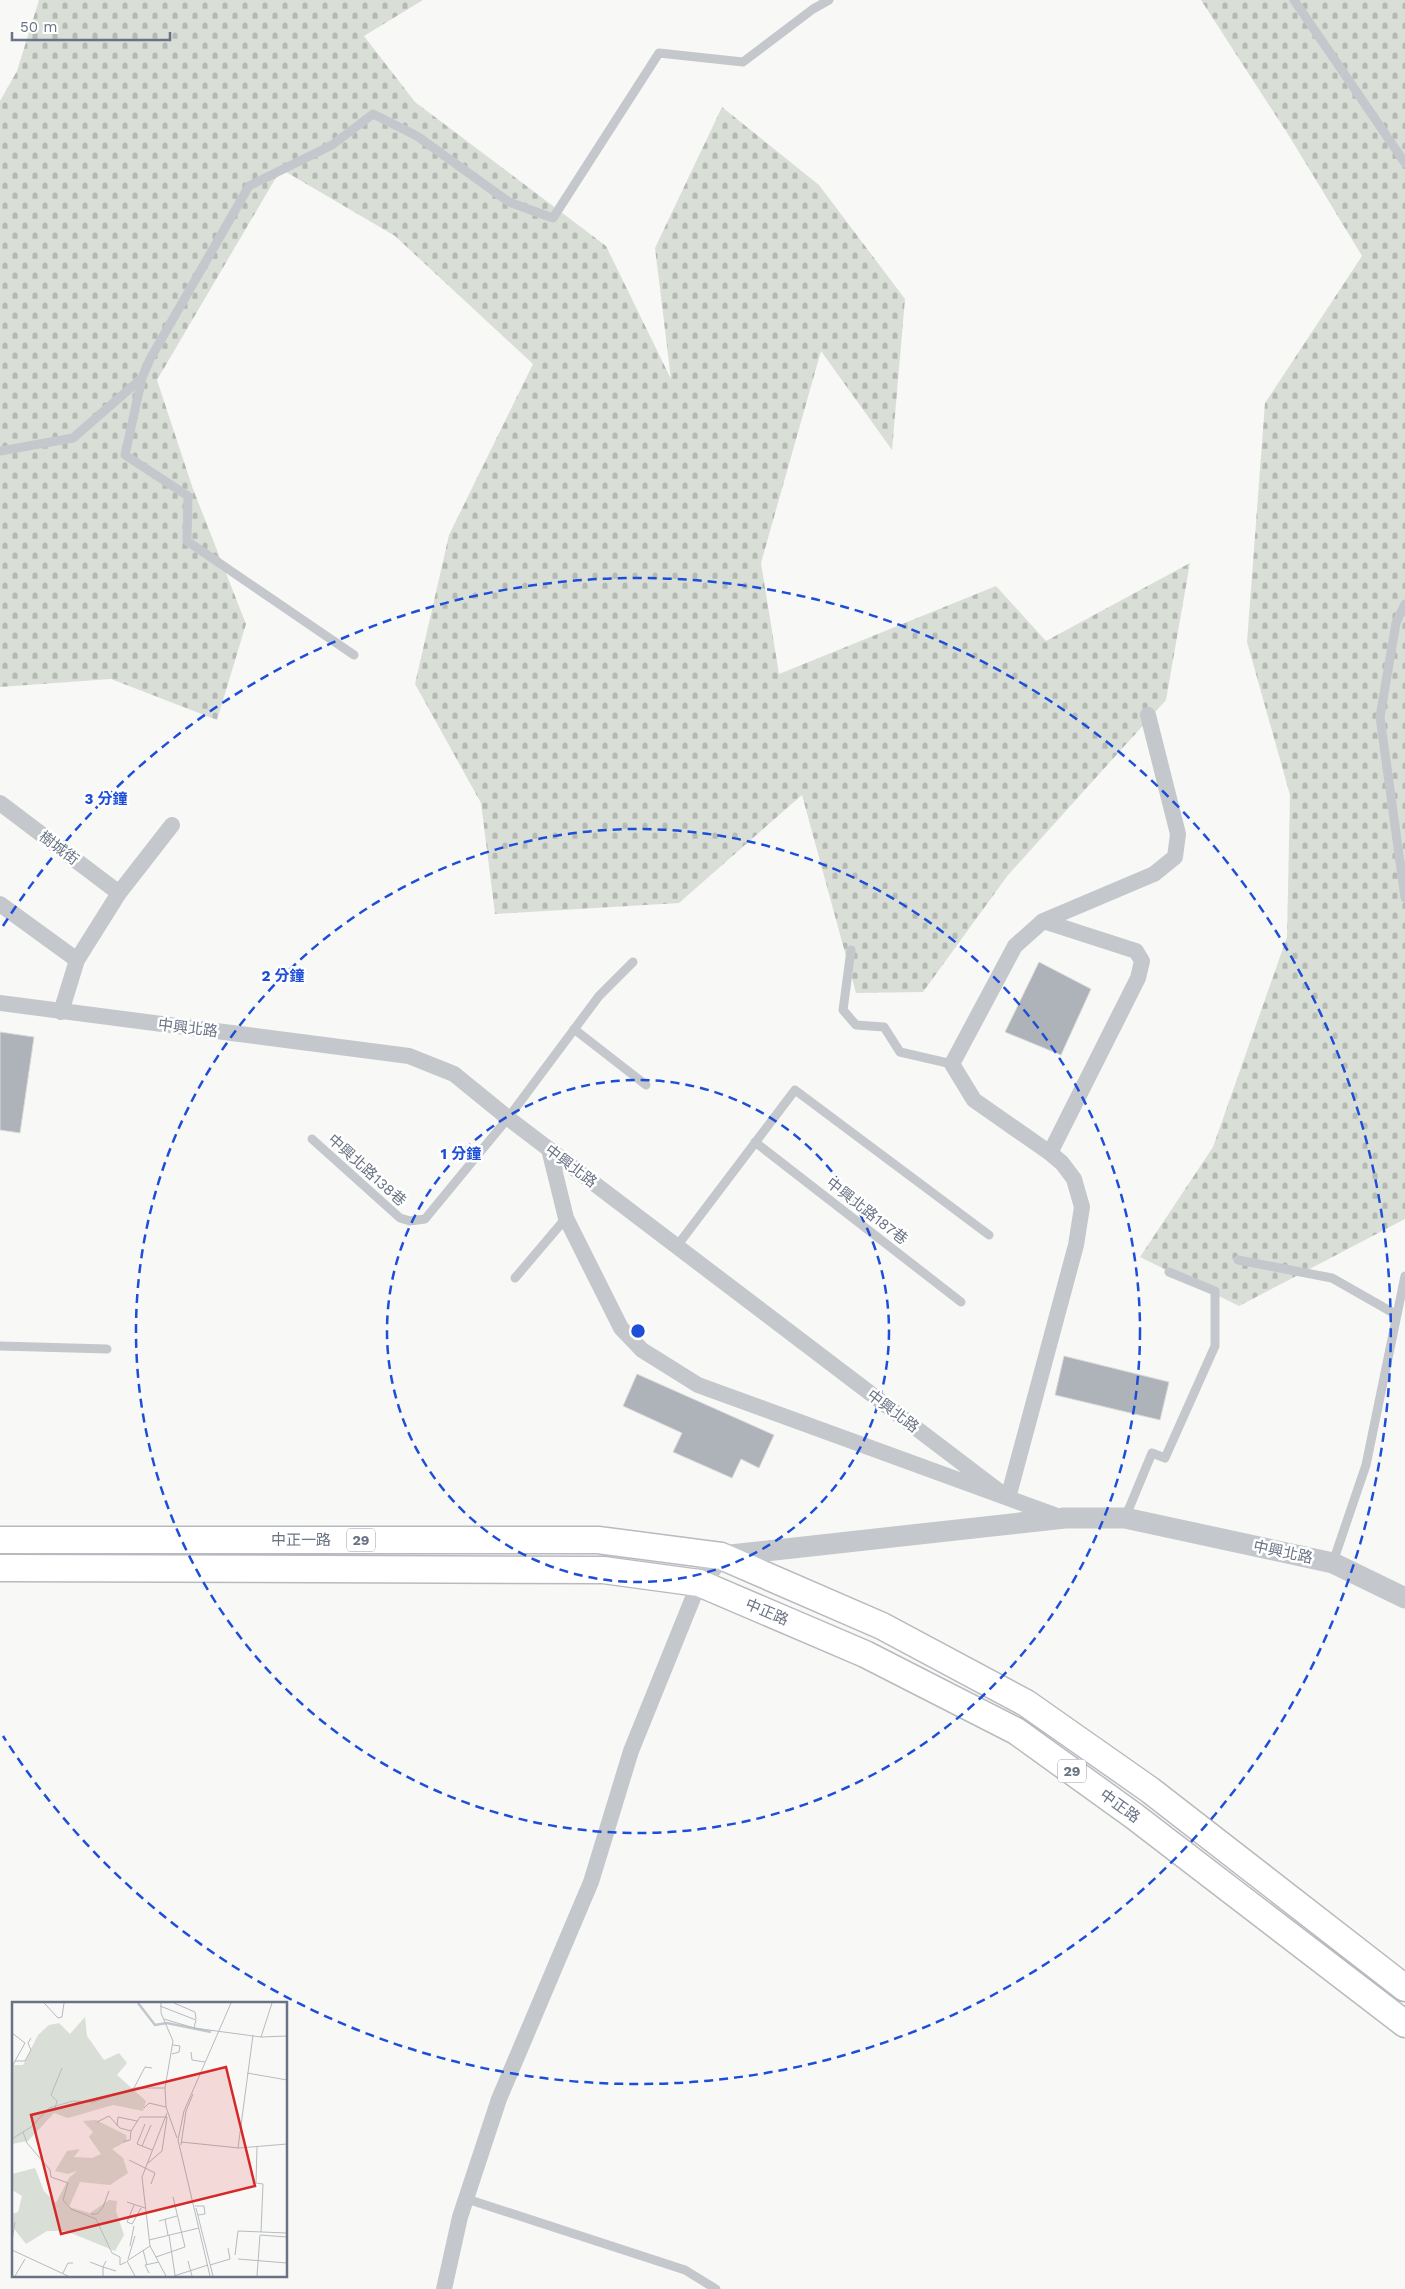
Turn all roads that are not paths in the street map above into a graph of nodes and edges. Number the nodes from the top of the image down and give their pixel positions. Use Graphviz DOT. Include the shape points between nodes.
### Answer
graph roads {
  1 [pos="829,0"];
  2 [pos="1294,0"];
  3 [pos="1405,163"];
  4 [pos="142,378"];
  5 [pos="0,451"];
  6 [pos="1405,604"];
  7 [pos="354,655"];
  8 [pos="1148,716"];
  9 [pos="0,803"];
  10 [pos="172,825"];
  11 [pos="119,893"];
  12 [pos="1405,898"];
  13 [pos="0,904"];
  14 [pos="1043,921"];
  15 [pos="851,950"];
  16 [pos="77,960"];
  17 [pos="633,962"];
  18 [pos="0,1003"];
  19 [pos="61,1012"];
  20 [pos="574,1029"];
  21 [pos="952,1064"];
  22 [pos="646,1085"];
  23 [pos="508,1118"];
  24 [pos="312,1139"];
  25 [pos="755,1142"];
  26 [pos="549,1149"];
  27 [pos="1050,1153"];
  28 [pos="566,1218"];
  29 [pos="989,1235"];
  30 [pos="677,1246"];
  31 [pos="1238,1260"];
  32 [pos="1169,1272"];
  33 [pos="1405,1276"];
  34 [pos="516,1278"];
  35 [pos="961,1302"];
  36 [pos="1397,1315"];
  37 [pos="0,1346"];
  38 [pos="107,1349"];
  39 [pos="1008,1498"];
  40 [pos="1065,1518"];
  41 [pos="1124,1518"];
  42 [pos="0,1540"];
  43 [pos="721,1556"];
  44 [pos="1333,1563"];
  45 [pos="0,1568"];
  46 [pos="699,1583"];
  47 [pos="1405,1598"];
  48 [pos="1405,1988"];
  49 [pos="1405,2024"];
  50 [pos="467,2199"];
  51 [pos="444,2289"];
  52 [pos="716,2289"];
  1 -- 4 [label="lane" via="744,62 659,53 553,218 509,202 417,136 373,114 332,145 249,186"];
  2 -- 3 [label="lane"];
  4 -- 5 [label="lane" via="73,438"];
  4 -- 7 [label="lane" via="125,455 188,496 187,542"];
  6 -- 12 [label="lane" via="1396,624 1380,718"];
  8 -- 14 [label="street" via="1178,834 1175,856 1154,874"];
  9 -- 11 [label="street, 樹城街"];
  10 -- 11 [label="street"];
  11 -- 16 [label="street"];
  13 -- 16 [label="street"];
  14 -- 21 [label="street" via="1015,946"];
  14 -- 27 [label="street" via="1136,951 1142,961 1138,978"];
  15 -- 21 [label="lane" via="843,1010 849,1018 856,1025 884,1027 900,1052"];
  16 -- 19 [label="street"];
  17 -- 20 [label="lane, 中興北路138巷" via="599,996"];
  18 -- 19 [label="street, 中興北路"];
  19 -- 23 [label="street, 中興北路" via="409,1056 454,1074"];
  20 -- 22 [label="lane"];
  20 -- 23 [label="lane, 中興北路138巷"];
  21 -- 27 [label="street" via="974,1100"];
  23 -- 24 [label="lane, 中興北路138巷" via="425,1219 410,1221 400,1218"];
  23 -- 26 [label="street, 中興北路"];
  25 -- 29 [label="lane" via="795,1090"];
  25 -- 30 [label="lane"];
  25 -- 35 [label="lane, 中興北路187巷"];
  26 -- 28 [label="street"];
  26 -- 30 [label="street, 中興北路"];
  27 -- 39 [label="street" via="1074,1179 1082,1207 1076,1245"];
  28 -- 34 [label="lane"];
  28 -- 39 [label="street" via="621,1328 642,1350 698,1385"];
  30 -- 39 [label="street, 中興北路"];
  31 -- 36 [label="lane" via="1332,1278"];
  32 -- 41 [label="lane" via="1215,1291 1215,1346 1165,1458 1152,1453"];
  33 -- 36 [label="lane"];
  36 -- 44 [label="lane" via="1366,1465"];
  37 -- 38 [label="lane"];
  39 -- 40 [label="street, 中興北路"];
  40 -- 41 [label="street, 中興北路"];
  40 -- 43 [label="street, 中興北路"];
  41 -- 44 [label="street, 中興北路"];
  42 -- 43 [label="main road, 中正一路 / 29" via="598,1540"];
  43 -- 46 [label="street"];
  43 -- 48 [label="main road, 中正路 / 29" via="882,1626 1026,1702 1150,1790"];
  44 -- 47 [label="street, 中興北路"];
  45 -- 46 [label="main road, 中正一路 / 29" via="603,1570"];
  46 -- 49 [label="main road, 中正路 / 29" via="865,1654 1016,1731 1134,1816"];
  46 -- 50 [label="street" via="631,1751 591,1882 499,2099"];
  50 -- 51 [label="street"];
  50 -- 52 [label="lane" via="685,2270"];
}
